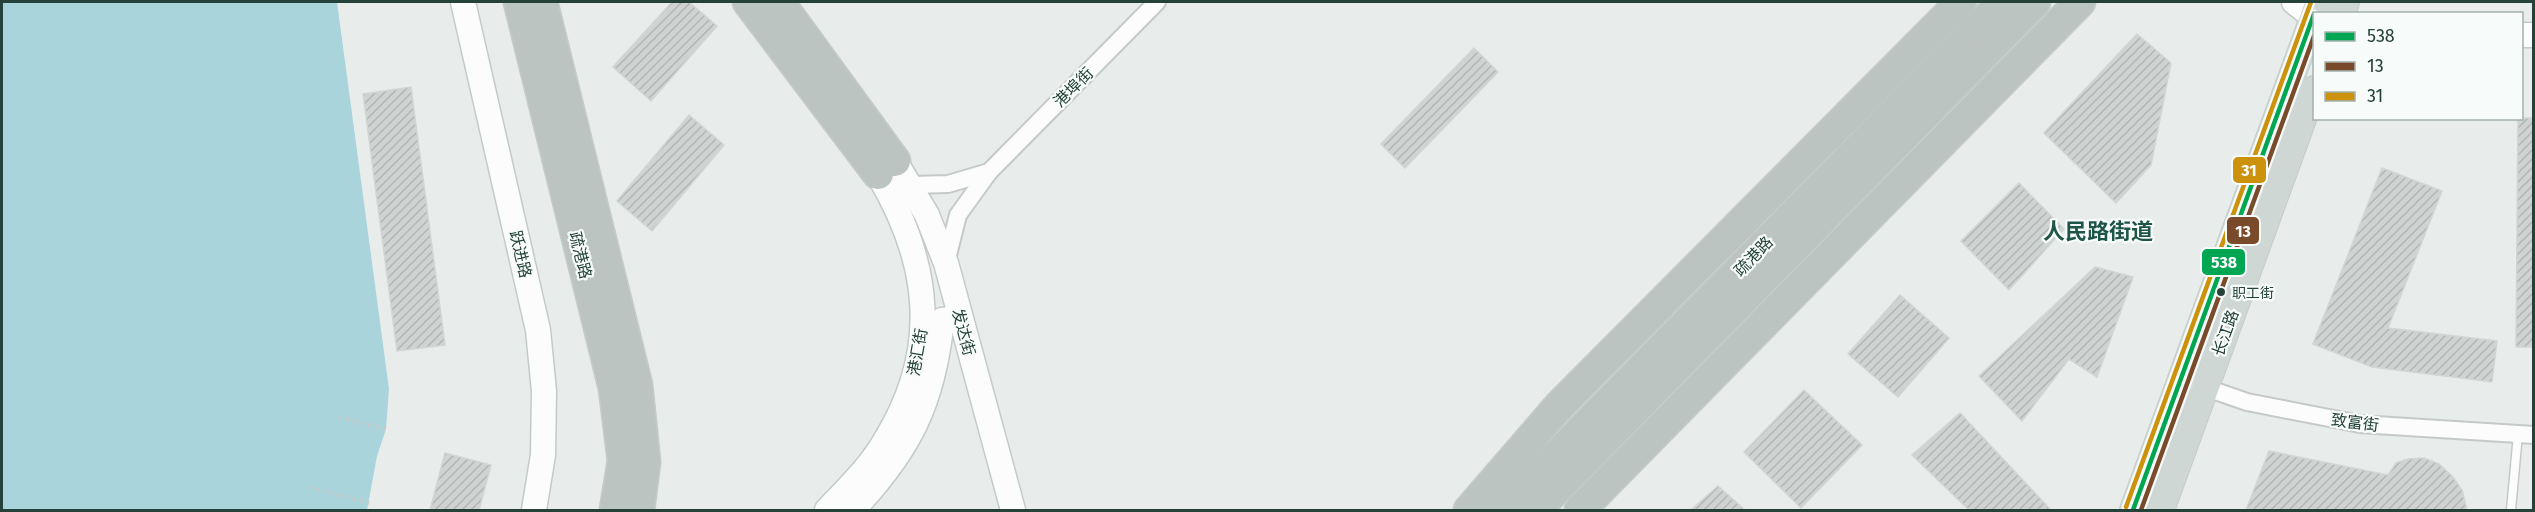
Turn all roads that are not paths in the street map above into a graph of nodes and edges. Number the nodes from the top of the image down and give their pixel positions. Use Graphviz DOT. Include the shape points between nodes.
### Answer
graph roads {
  1 [pos="463,2"];
  2 [pos="519,2"];
  3 [pos="542,2"];
  4 [pos="748,2"];
  5 [pos="779,2"];
  6 [pos="1157,2"];
  7 [pos="1961,2"];
  8 [pos="2003,2"];
  9 [pos="2035,2"];
  10 [pos="2080,2"];
  11 [pos="2313,17"];
  12 [pos="2313,92"];
  13 [pos="989,172"];
  14 [pos="895,173"];
  15 [pos="946,263"];
  16 [pos="941,320"];
  17 [pos="2181,379"];
  18 [pos="2206,387"];
  19 [pos="2526,435"];
  20 [pos="534,510"];
  21 [pos="615,510"];
  22 [pos="639,510"];
  23 [pos="827,510"];
  24 [pos="853,510"];
  25 [pos="1013,510"];
  26 [pos="1469,510"];
  27 [pos="1503,510"];
  28 [pos="1536,510"];
  29 [pos="1580,510"];
  30 [pos="2133,510"];
  31 [pos="2161,510"];
  32 [pos="2511,510"];
  1 -- 20 [label="street, 跃进路" via="538,330 544,444"];
  2 -- 21 [label="highway, 疏港路" via="614,388 622,461"];
  3 -- 22 [label="highway" via="637,385 645,462"];
  4 -- 14 [label="highway"];
  5 -- 14 [label="highway"];
  6 -- 13 [label="street, 港埠街"];
  7 -- 26 [label="highway" via="1559,406"];
  8 -- 27 [label="highway, 疏港路"];
  9 -- 28 [label="highway, 疏港路"];
  10 -- 29 [label="highway"];
  11 -- 17 [label="main road, 长江路"];
  12 -- 18 [label="main road, 长江路"];
  13 -- 14 [label="street" via="948,184"];
  13 -- 15 [label="street, 港埠街" via="958,215"];
  14 -- 15 [label="street, 发达街" via="927,215"];
  14 -- 16 [label="street, 港汇街" via="896,204 911,240 920,277"];
  15 -- 16 [label="street, 发达街"];
  16 -- 23 [label="street, 港汇街" via="918,361 904,405 885,442"];
  16 -- 24 [label="street, 港汇街" via="928,399 904,447"];
  16 -- 25 [label="street, 发达街"];
  17 -- 18 [label="street, 致富街"];
  17 -- 30 [label="main road, 长江路"];
  18 -- 19 [label="street, 致富街" via="2247,402 2361,424"];
  18 -- 31 [label="main road, 长江路"];
  19 -- 32 [label="lane"];
}
